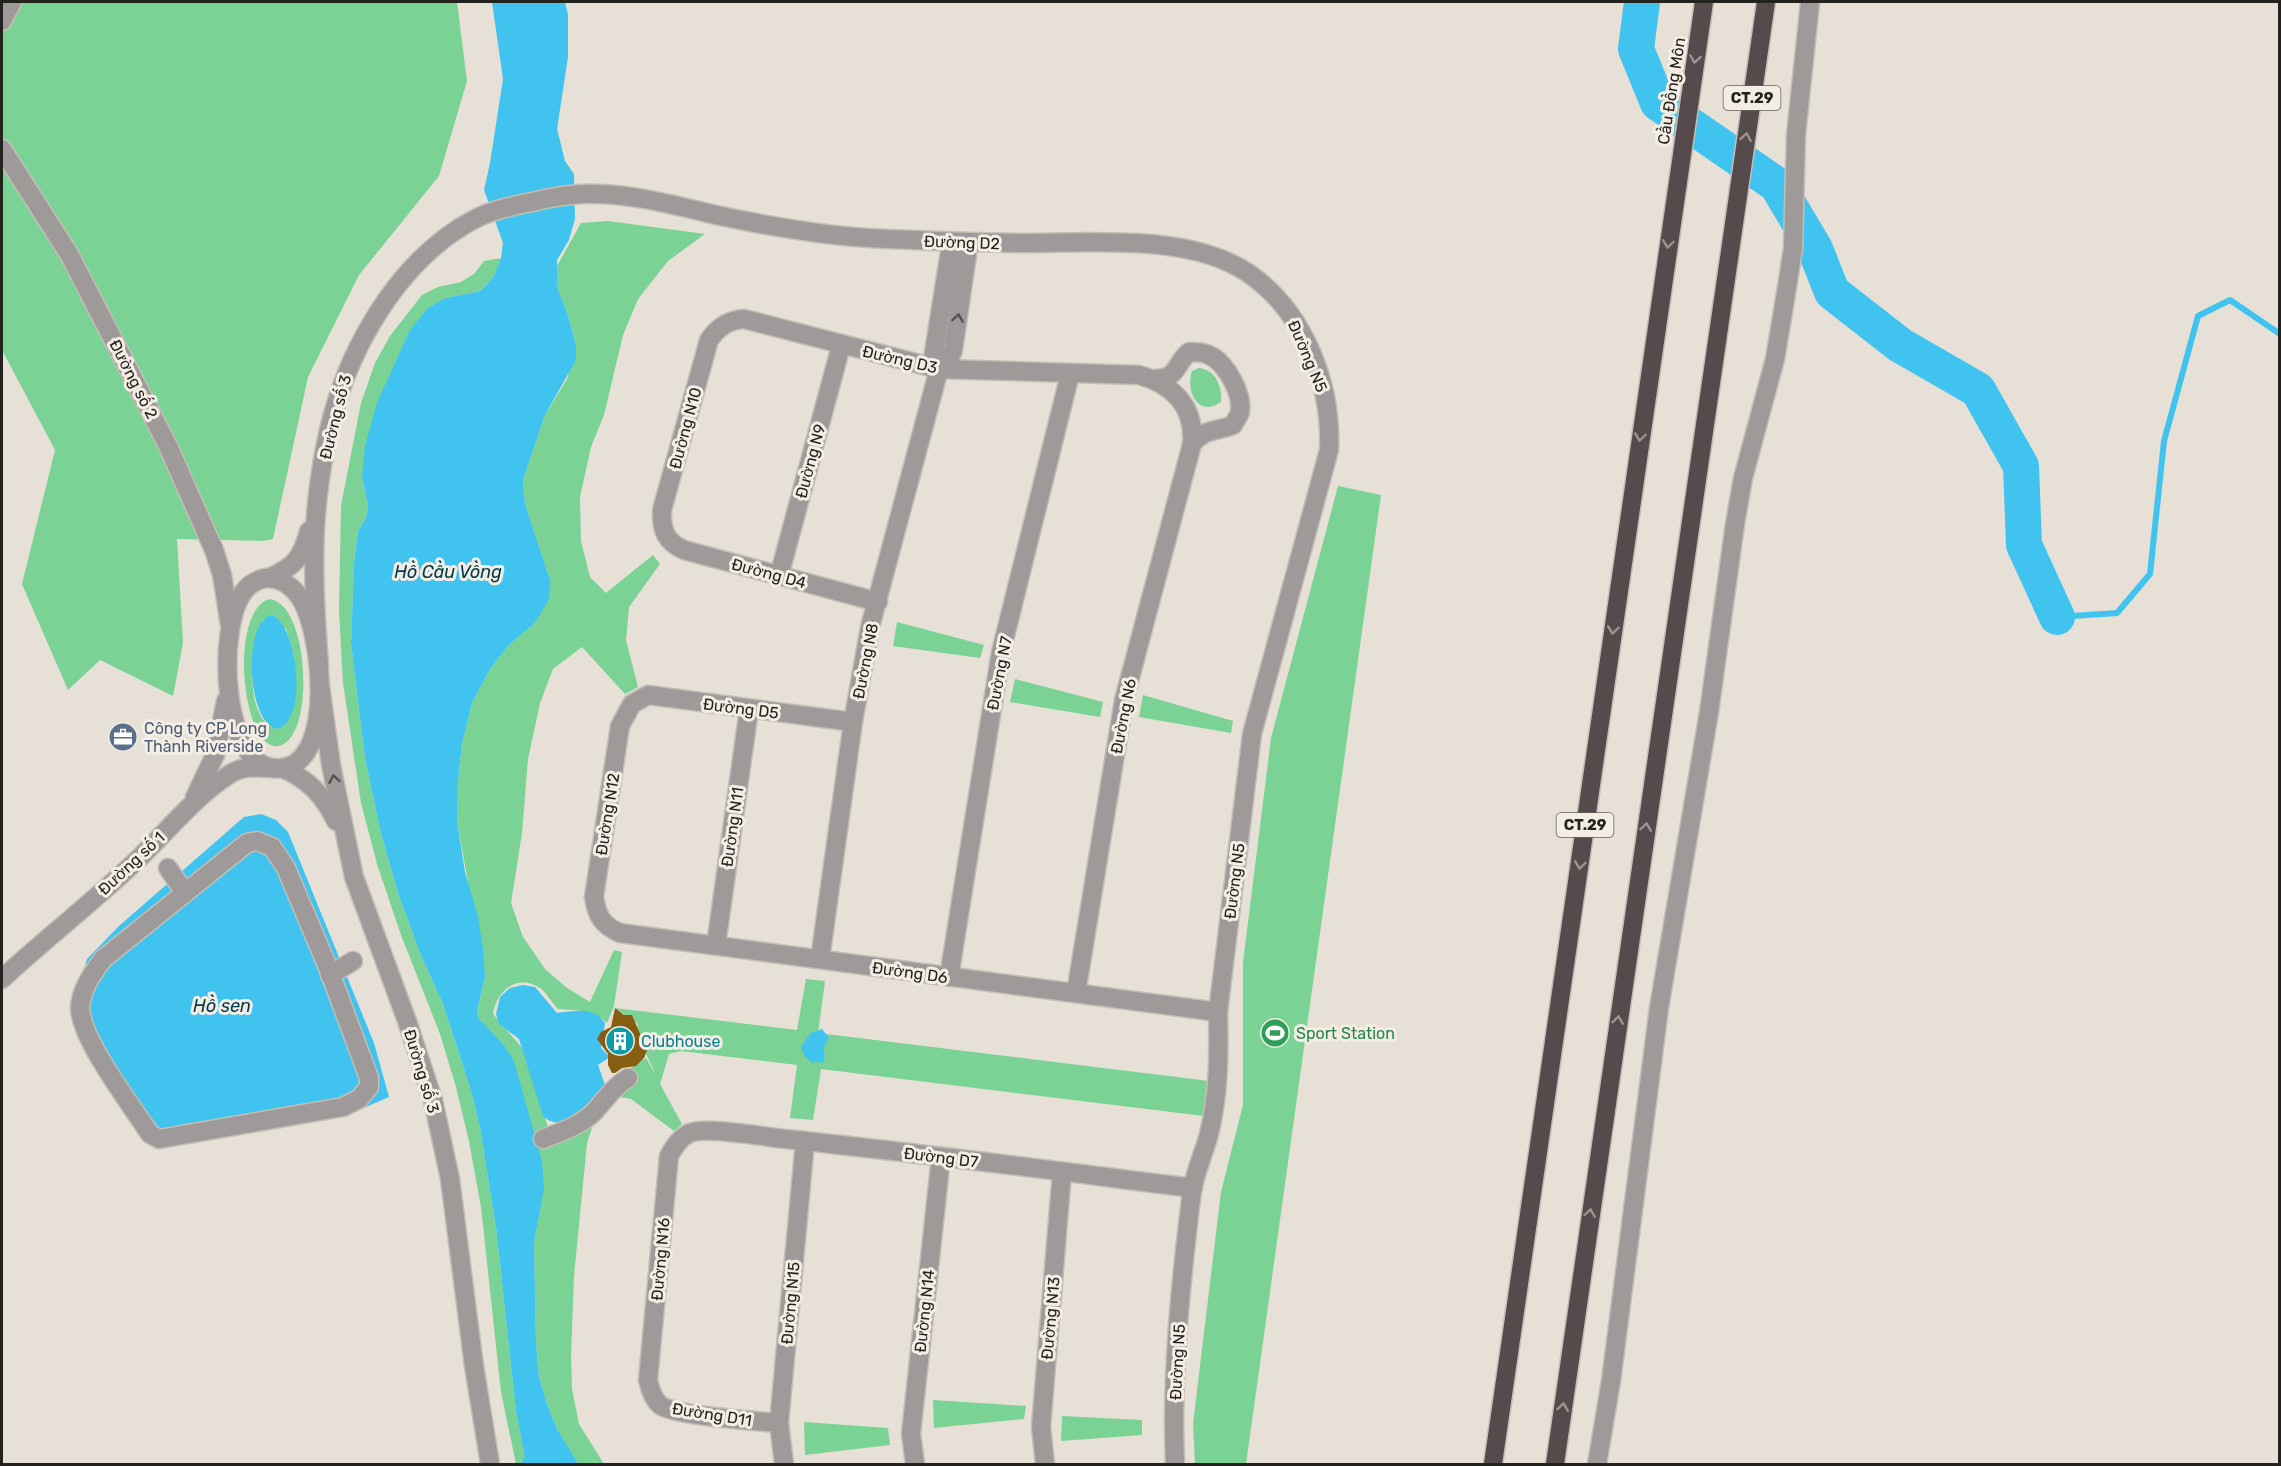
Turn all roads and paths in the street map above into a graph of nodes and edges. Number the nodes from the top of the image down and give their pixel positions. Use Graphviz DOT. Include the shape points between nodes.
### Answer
graph roads {
  1 [pos="12,2"];
  2 [pos="1704,2"];
  3 [pos="1766,2"];
  4 [pos="1810,2"];
  5 [pos="2,21"];
  6 [pos="2,149"];
  7 [pos="477,218"];
  8 [pos="959,242"];
  9 [pos="1289,312"];
  10 [pos="722,326"];
  11 [pos="841,345"];
  12 [pos="939,369"];
  13 [pos="1070,374"];
  14 [pos="1155,379"];
  15 [pos="1192,444"];
  16 [pos="318,494"];
  17 [pos="665,535"];
  18 [pos="780,576"];
  19 [pos="269,578"];
  20 [pos="878,602"];
  21 [pos="230,625"];
  22 [pos="319,666"];
  23 [pos="320,686"];
  24 [pos="228,688"];
  25 [pos="632,704"];
  26 [pos="749,710"];
  27 [pos="853,722"];
  28 [pos="276,768"];
  29 [pos="184,813"];
  30 [pos="168,868"];
  31 [pos="354,877"];
  32 [pos="184,893"];
  33 [pos="605,924"];
  34 [pos="716,945"];
  35 [pos="820,959"];
  36 [pos="353,961"];
  37 [pos="330,975"];
  38 [pos="949,977"];
  39 [pos="2,979"];
  40 [pos="1076,993"];
  41 [pos="1218,1012"];
  42 [pos="628,1078"];
  43 [pos="690,1133"];
  44 [pos="543,1139"];
  45 [pos="805,1141"];
  46 [pos="940,1157"];
  47 [pos="1062,1172"];
  48 [pos="1193,1188"];
  49 [pos="651,1392"];
  50 [pos="779,1424"];
  51 [pos="490,1464"];
  52 [pos="784,1464"];
  53 [pos="915,1464"];
  54 [pos="1045,1464"];
  55 [pos="1175,1464"];
  56 [pos="1494,1464"];
  57 [pos="1555,1464"];
  58 [pos="1598,1464"];
  1 -- 5 [label="street"];
  2 -- 56 [label="highway, Cầu Đồng Môn / CT.29, one-way"];
  57 -- 3 [label="highway, CT.29, one-way"];
  4 -- 58 [label="street" via="1796,135 1793,248 1775,359 1737,512 1709,712 1659,1008"];
  6 -- 21 [label="street, Đường số 2" via="69,254 168,446 214,550"];
  7 -- 8 [label="street, Đường D2" via="562,196 591,194 804,230"];
  7 -- 16 [label="street, Đường số 3" via="425,253 367,328 338,396"];
  8 -- 9 [label="street, Đường D2" via="1134,243 1198,252 1247,272"];
  12 -- 8 [label="street, Đường N8, one-way" via="948,364 953,350 967,255"];
  9 -- 41 [label="street, Đường N5" via="1318,372 1328,418 1329,450 1252,734"];
  10 -- 11 [label="street, Đường D3" via="744,319"];
  10 -- 17 [label="street, Đường N10" via="709,340 665,499 661,522"];
  11 -- 12 [label="street, Đường D3"];
  11 -- 18 [label="street, Đường N9"];
  12 -- 13 [label="street, Đường D3"];
  12 -- 20 [label="street, Đường N8"];
  13 -- 14 [label="street, Đường D3" via="1121,373"];
  13 -- 38 [label="street, Đường N7" via="1001,652"];
  14 -- 15 [label="street, Đường N6" via="1174,393 1188,411"];
  14 -- 15 [label="street" via="1174,374 1189,352 1203,352 1214,357 1232,381 1240,397 1240,413 1233,425 1208,431"];
  15 -- 40 [label="street, Đường N6" via="1124,700"];
  16 -- 19 [label="street" via="309,534 299,556 287,570"];
  16 -- 22 [label="street, Đường số 3" via="314,552"];
  17 -- 18 [label="street, Đường D4" via="684,550"];
  18 -- 20 [label="street, Đường D4"];
  19 -- 21 [label="street" via="244,590"];
  19 -- 22 [label="street" via="288,584 299,596 312,627"];
  20 -- 27 [label="street, Đường N8"];
  21 -- 24 [label="street"];
  22 -- 23 [label="street"];
  23 -- 28 [label="street" via="312,742 296,763"];
  31 -- 23 [label="street, Đường số 3, one-way"];
  24 -- 28 [label="street" via="237,731 247,750 257,761"];
  24 -- 29 [label="street" via="215,754"];
  25 -- 26 [label="street, Đường D5" via="648,695"];
  25 -- 33 [label="street, Đường N12" via="620,726 594,897 596,912"];
  26 -- 27 [label="street, Đường D5"];
  26 -- 34 [label="street, Đường N11"];
  27 -- 35 [label="street, Đường N8"];
  28 -- 29 [label="street, Đường số 1" via="245,768 232,773"];
  28 -- 31 [label="street" via="305,780 327,804"];
  29 -- 39 [label="street, Đường số 1" via="136,861"];
  30 -- 32 [label="street"];
  31 -- 51 [label="street, Đường số 3" via="433,1100 450,1179"];
  32 -- 37 [label="street" via="247,843 257,841 272,847 286,868"];
  32 -- 37 [label="street" via="103,959 89,979 80,1009 89,1041 150,1134 159,1139 343,1107 359,1099 369,1086 369,1078"];
  33 -- 34 [label="street, Đường D6" via="620,933"];
  34 -- 35 [label="street, Đường D6"];
  35 -- 38 [label="street, Đường D6"];
  36 -- 37 [label="street"];
  38 -- 40 [label="street, Đường D6"];
  40 -- 41 [label="street, Đường D6"];
  41 -- 48 [label="street, Đường N5" via="1217,1095"];
  42 -- 44 [label="street" via="579,1123"];
  43 -- 45 [label="street, Đường D7"];
  43 -- 49 [label="street, Đường N16" via="676,1143 669,1156 648,1380"];
  45 -- 46 [label="street, Đường D7"];
  45 -- 50 [label="street, Đường N15"];
  46 -- 47 [label="street, Đường D7"];
  46 -- 53 [label="street, Đường N14" via="911,1434"];
  47 -- 48 [label="street, Đường D7"];
  47 -- 54 [label="street, Đường N13" via="1041,1428"];
  48 -- 55 [label="street, Đường N5" via="1181,1307"];
  49 -- 50 [label="street, Đường D11" via="660,1405 677,1412"];
  50 -- 52 [label="street, Đường N15"];
}
